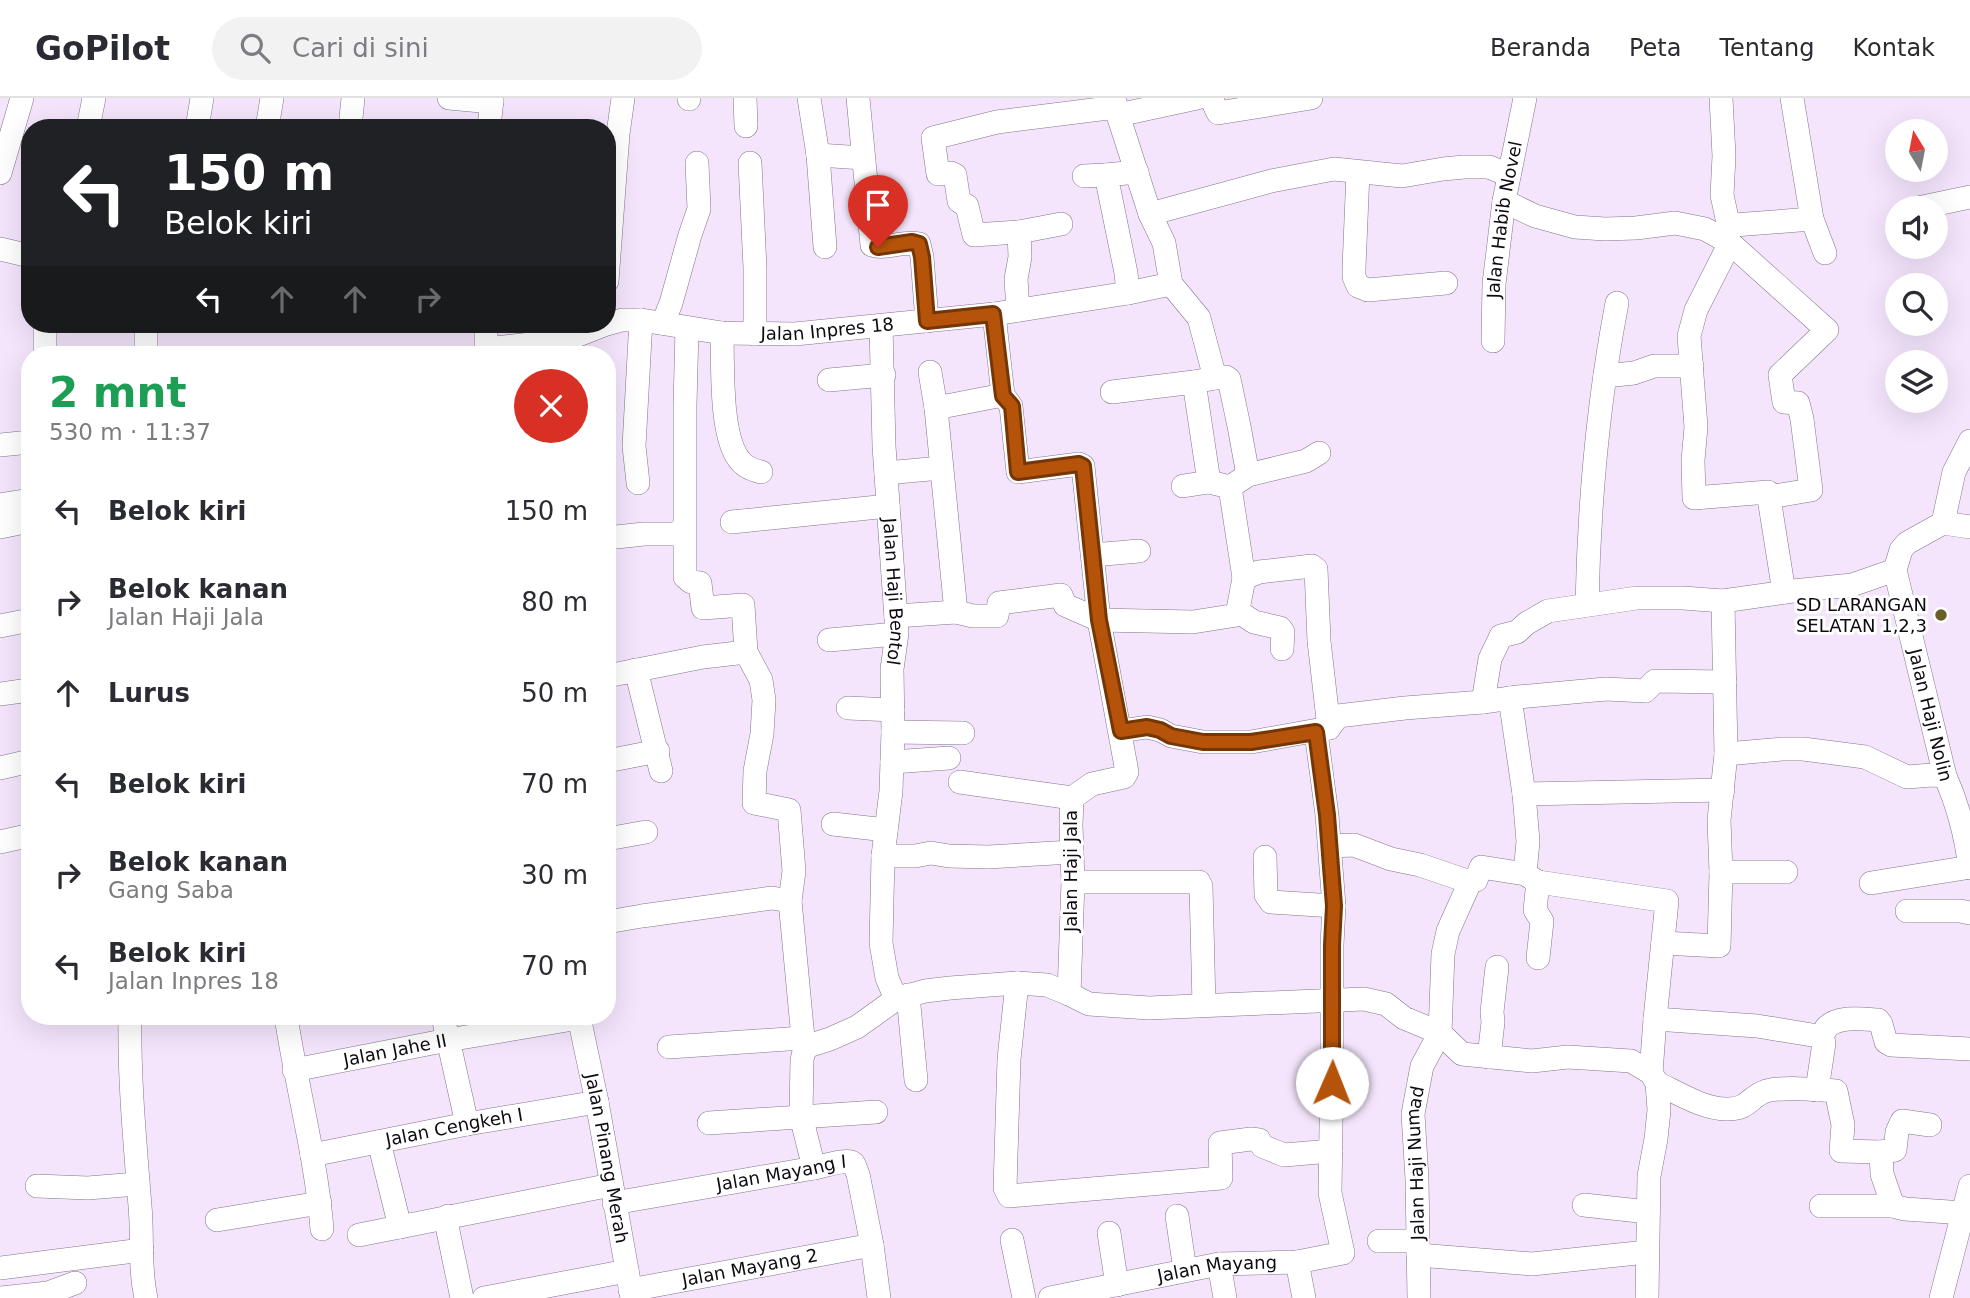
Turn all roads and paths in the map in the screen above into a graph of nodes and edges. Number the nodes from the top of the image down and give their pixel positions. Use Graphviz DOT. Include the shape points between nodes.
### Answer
graph roads {
  1 [pos="22,98"];
  2 [pos="94,98"];
  3 [pos="202,98"];
  4 [pos="272,98"];
  5 [pos="353,98"];
  6 [pos="449,98"];
  7 [pos="623,98"];
  8 [pos="745,98"];
  9 [pos="809,98"];
  10 [pos="858,98"];
  11 [pos="1197,98"];
  12 [pos="1211,98"];
  13 [pos="1311,98"];
  14 [pos="1525,98"];
  15 [pos="1721,98"];
  16 [pos="1792,98"];
  17 [pos="492,100"];
  18 [pos="1116,107"];
  19 [pos="90,119"];
  20 [pos="198,119"];
  21 [pos="268,119"];
  22 [pos="351,119"];
  23 [pos="490,119"];
  24 [pos="746,127"];
  25 [pos="818,155"];
  26 [pos="863,158"];
  27 [pos="616,162"];
  28 [pos="697,163"];
  29 [pos="750,163"];
  30 [pos="1137,172"];
  31 [pos="1357,172"];
  32 [pos="0,173"];
  33 [pos="1509,174"];
  34 [pos="1970,197"];
  35 [pos="1504,201"];
  36 [pos="1948,202"];
  37 [pos="1150,214"];
  38 [pos="1812,219"];
  39 [pos="1061,224"];
  40 [pos="1019,232"];
  41 [pos="1730,243"];
  42 [pos="825,247"];
  43 [pos="0,249"];
  44 [pos="1825,253"];
  45 [pos="21,254"];
  46 [pos="1446,283"];
  47 [pos="1171,284"];
  48 [pos="1128,293"];
  49 [pos="1617,303"];
  50 [pos="1018,310"];
  51 [pos="993,314"];
  52 [pos="616,321"];
  53 [pos="652,321"];
  54 [pos="927,321"];
  55 [pos="881,326"];
  56 [pos="687,329"];
  57 [pos="583,333"];
  58 [pos="755,334"];
  59 [pos="722,340"];
  60 [pos="1493,341"];
  61 [pos="524,346"];
  62 [pos="1692,366"];
  63 [pos="930,372"];
  64 [pos="884,375"];
  65 [pos="1605,376"];
  66 [pos="829,380"];
  67 [pos="1204,380"];
  68 [pos="1112,392"];
  69 [pos="1003,396"];
  70 [pos="936,408"];
  71 [pos="1970,442"];
  72 [pos="21,443"];
  73 [pos="0,445"];
  74 [pos="1319,453"];
  75 [pos="941,468"];
  76 [pos="761,472"];
  77 [pos="886,473"];
  78 [pos="1229,481"];
  79 [pos="638,483"];
  80 [pos="1183,486"];
  81 [pos="1769,497"];
  82 [pos="21,502"];
  83 [pos="0,505"];
  84 [pos="888,506"];
  85 [pos="732,522"];
  86 [pos="21,523"];
  87 [pos="1943,523"];
  88 [pos="0,527"];
  89 [pos="684,527"];
  90 [pos="1970,527"];
  91 [pos="616,537"];
  92 [pos="21,538"];
  93 [pos="0,542"];
  94 [pos="1139,551"];
  95 [pos="1093,555"];
  96 [pos="1895,570"];
  97 [pos="1244,578"];
  98 [pos="1784,592"];
  99 [pos="1723,601"];
  100 [pos="1587,605"];
  101 [pos="956,612"];
  102 [pos="1239,612"];
  103 [pos="1099,620"];
  104 [pos="21,622"];
  105 [pos="896,625"];
  106 [pos="0,626"];
  107 [pos="829,640"];
  108 [pos="1282,649"];
  109 [pos="746,652"];
  110 [pos="636,670"];
  111 [pos="616,674"];
  112 [pos="1725,682"];
  113 [pos="21,691"];
  114 [pos="0,694"];
  115 [pos="1510,698"];
  116 [pos="1483,702"];
  117 [pos="848,708"];
  118 [pos="893,721"];
  119 [pos="1323,730"];
  120 [pos="1121,731"];
  121 [pos="963,733"];
  122 [pos="1726,754"];
  123 [pos="949,758"];
  124 [pos="616,761"];
  125 [pos="892,762"];
  126 [pos="21,763"];
  127 [pos="0,768"];
  128 [pos="960,782"];
  129 [pos="1956,787"];
  130 [pos="1723,790"];
  131 [pos="1524,794"];
  132 [pos="1072,798"];
  133 [pos="833,824"];
  134 [pos="886,830"];
  135 [pos="646,832"];
  136 [pos="616,837"];
  137 [pos="1330,846"];
  138 [pos="1072,852"];
  139 [pos="883,856"];
  140 [pos="1265,857"];
  141 [pos="1970,867"];
  142 [pos="1721,872"];
  143 [pos="1786,872"];
  144 [pos="1531,878"];
  145 [pos="1073,882"];
  146 [pos="1470,882"];
  147 [pos="1871,883"];
  148 [pos="790,901"];
  149 [pos="1334,906"];
  150 [pos="1907,911"];
  151 [pos="1970,913"];
  152 [pos="616,920"];
  153 [pos="1663,943"];
  154 [pos="1538,958"];
  155 [pos="1497,967"];
  156 [pos="1017,983"];
  157 [pos="1069,993"];
  158 [pos="902,997"];
  159 [pos="1332,1001"];
  160 [pos="1204,1005"];
  161 [pos="1655,1019"];
  162 [pos="130,1025"];
  163 [pos="287,1025"];
  164 [pos="445,1025"];
  165 [pos="533,1025"];
  166 [pos="581,1025"];
  167 [pos="1440,1033"];
  168 [pos="1821,1038"];
  169 [pos="448,1040"];
  170 [pos="804,1043"];
  171 [pos="669,1047"];
  172 [pos="1970,1049"];
  173 [pos="1489,1057"];
  174 [pos="294,1070"];
  175 [pos="1654,1078"];
  176 [pos="916,1080"];
  177 [pos="1817,1090"];
  178 [pos="597,1102"];
  179 [pos="876,1112"];
  180 [pos="802,1116"];
  181 [pos="709,1123"];
  182 [pos="467,1124"];
  183 [pos="1930,1125"];
  184 [pos="379,1142"];
  185 [pos="1331,1151"];
  186 [pos="1881,1152"];
  187 [pos="312,1155"];
  188 [pos="814,1168"];
  189 [pos="137,1184"];
  190 [pos="37,1185"];
  191 [pos="1970,1186"];
  192 [pos="612,1194"];
  193 [pos="320,1203"];
  194 [pos="1584,1205"];
  195 [pos="1821,1206"];
  196 [pos="1893,1206"];
  197 [pos="1648,1212"];
  198 [pos="1964,1213"];
  199 [pos="1177,1216"];
  200 [pos="217,1220"];
  201 [pos="447,1221"];
  202 [pos="400,1227"];
  203 [pos="322,1229"];
  204 [pos="1109,1233"];
  205 [pos="359,1235"];
  206 [pos="1012,1240"];
  207 [pos="1379,1241"];
  208 [pos="872,1245"];
  209 [pos="1418,1248"];
  210 [pos="142,1250"];
  211 [pos="1647,1252"];
  212 [pos="1297,1262"];
  213 [pos="1219,1265"];
  214 [pos="0,1268"];
  215 [pos="1185,1270"];
  216 [pos="630,1286"];
  217 [pos="1127,1288"];
  218 [pos="63,1290"];
  219 [pos="0,1298"];
  220 [pos="146,1298"];
  221 [pos="462,1298"];
  222 [pos="484,1298"];
  223 [pos="879,1298"];
  224 [pos="1024,1298"];
  225 [pos="1051,1298"];
  226 [pos="1225,1298"];
  227 [pos="1304,1298"];
  228 [pos="1419,1298"];
  229 [pos="1647,1298"];
  230 [pos="1941,1298"];
  1 -- 32 [label="street"];
  2 -- 19 [label="street"];
  3 -- 20 [label="street"];
  4 -- 21 [label="street"];
  5 -- 22 [label="street"];
  6 -- 17 [label="street"];
  7 -- 27 [label="street"];
  8 -- 24 [label="street"];
  9 -- 25 [label="street"];
  10 -- 26 [label="street"];
  11 -- 18 [label="street"];
  12 -- 13 [label="street" via="1218,113"];
  14 -- 33 [label="street, Jalan Habib Novel"];
  15 -- 38 [label="street" via="1722,195 1728,223"];
  16 -- 38 [label="street"];
  17 -- 23 [label="street"];
  18 -- 30 [label="street"];
  18 -- 40 [label="street" via="997,122 933,138 937,174 955,175 959,201 967,206 974,235"];
  25 -- 26 [label="street"];
  25 -- 42 [label="street"];
  26 -- 54 [label="street" via="872,246 919,244"];
  28 -- 53 [label="street" via="699,209 671,303"];
  29 -- 58 [label="street"];
  30 -- 37 [label="street"];
  30 -- 48 [label="street" via="1095,175"];
  31 -- 33 [label="street" via="1402,176 1489,167"];
  31 -- 37 [label="street" via="1334,169 1284,179"];
  31 -- 46 [label="street" via="1354,277 1358,286 1368,290"];
  33 -- 35 [label="street, Jalan Habib Novel"];
  34 -- 36 [label="street"];
  35 -- 41 [label="street" via="1575,227 1675,223 1705,229"];
  35 -- 60 [label="street, Jalan Habib Novel"];
  37 -- 47 [label="street" via="1164,243"];
  38 -- 44 [label="street"];
  39 -- 40 [label="street"];
  40 -- 50 [label="street"];
  41 -- 62 [label="street" via="1696,310 1689,337"];
  41 -- 81 [label="street" via="1827,330 1780,375 1784,402 1798,403 1811,490"];
  43 -- 45 [label="street"];
  47 -- 48 [label="street, Jalan Inpres 18"];
  47 -- 67 [label="street" via="1199,318"];
  48 -- 50 [label="street, Jalan Inpres 18"];
  49 -- 65 [label="street"];
  50 -- 51 [label="street, Jalan Inpres 18"];
  51 -- 54 [label="street, Jalan Inpres 18"];
  51 -- 69 [label="street"];
  52 -- 53 [label="street, Jalan Inpres 18"];
  53 -- 56 [label="street, Jalan Inpres 18"];
  53 -- 79 [label="street" via="634,446"];
  54 -- 55 [label="street, Jalan Inpres 18"];
  55 -- 58 [label="street, Jalan Inpres 18"];
  55 -- 64 [label="street, Jalan Haji Bentol"];
  56 -- 59 [label="street, Jalan Inpres 18"];
  56 -- 89 [label="street"];
  57 -- 61 [label="street, Jalan Inpres 18"];
  58 -- 59 [label="street, Jalan Inpres 18"];
  59 -- 76 [label="street" via="726,426 738,459"];
  62 -- 65 [label="street" via="1654,366"];
  62 -- 81 [label="street" via="1694,498 1768,492"];
  63 -- 70 [label="street"];
  64 -- 66 [label="street"];
  64 -- 77 [label="street, Jalan Haji Bentol"];
  65 -- 100 [label="street" via="1588,538"];
  67 -- 68 [label="street"];
  67 -- 78 [label="street"];
  67 -- 78 [label="street" via="1229,379 1240,426"];
  69 -- 70 [label="street"];
  69 -- 95 [label="street, Jalan Haji Jala" via="1012,406 1019,472 1083,465"];
  70 -- 75 [label="street"];
  71 -- 87 [label="street" via="1954,472"];
  72 -- 73 [label="street"];
  74 -- 78 [label="street" via="1306,461"];
  75 -- 77 [label="street"];
  75 -- 101 [label="street"];
  77 -- 84 [label="street, Jalan Haji Bentol"];
  78 -- 80 [label="street"];
  78 -- 97 [label="street"];
  81 -- 98 [label="street"];
  82 -- 83 [label="street"];
  84 -- 85 [label="street"];
  84 -- 105 [label="street, Jalan Haji Bentol"];
  86 -- 88 [label="street"];
  87 -- 90 [label="street"];
  87 -- 96 [label="street" via="1907,543 1900,550"];
  89 -- 91 [label="street" via="677,534"];
  89 -- 109 [label="street" via="685,577 700,583 703,608 743,604"];
  92 -- 93 [label="street"];
  94 -- 95 [label="street"];
  95 -- 103 [label="street, Jalan Haji Jala"];
  96 -- 98 [label="street" via="1852,585"];
  96 -- 129 [label="street, Jalan Haji Nolin"];
  97 -- 102 [label="street"];
  97 -- 119 [label="street" via="1283,569 1316,569"];
  98 -- 99 [label="street"];
  99 -- 100 [label="street" via="1637,598"];
  99 -- 112 [label="street"];
  100 -- 116 [label="street" via="1548,611 1517,632 1501,636 1490,659"];
  101 -- 103 [label="street" via="998,616 999,603 1061,595 1065,605"];
  101 -- 105 [label="street"];
  102 -- 103 [label="street" via="1234,617 1193,622"];
  102 -- 108 [label="street" via="1254,622 1280,628"];
  103 -- 120 [label="street, Jalan Haji Jala"];
  104 -- 106 [label="street"];
  105 -- 107 [label="street"];
  105 -- 118 [label="street, Jalan Haji Bentol"];
  109 -- 110 [label="street"];
  109 -- 148 [label="street" via="761,680 764,700 754,803 789,810 794,871"];
  110 -- 111 [label="street"];
  110 -- 124 [label="street" via="659,761"];
  112 -- 115 [label="street" via="1655,681 1645,691 1606,689"];
  112 -- 122 [label="street"];
  113 -- 114 [label="street"];
  115 -- 116 [label="street"];
  115 -- 131 [label="street"];
  116 -- 119 [label="street" via="1338,716"];
  117 -- 118 [label="street"];
  118 -- 121 [label="street"];
  118 -- 125 [label="street, Jalan Haji Bentol"];
  119 -- 120 [label="street" via="1251,742 1203,742 1147,727"];
  119 -- 137 [label="street"];
  120 -- 132 [label="street, Jalan Haji Jala" via="1126,774 1092,784"];
  122 -- 129 [label="street" via="1783,748 1865,757 1907,777 1932,775"];
  122 -- 130 [label="street"];
  123 -- 125 [label="street"];
  125 -- 134 [label="street, Jalan Haji Bentol"];
  126 -- 127 [label="street"];
  128 -- 132 [label="street"];
  129 -- 141 [label="street, Jalan Haji Nolin"];
  130 -- 131 [label="street"];
  130 -- 142 [label="street"];
  131 -- 144 [label="street"];
  132 -- 138 [label="street, Jalan Haji Jala"];
  133 -- 134 [label="street"];
  134 -- 139 [label="street, Jalan Haji Bentol"];
  135 -- 136 [label="street"];
  137 -- 146 [label="street" via="1354,845"];
  137 -- 149 [label="street"];
  138 -- 139 [label="street"];
  138 -- 145 [label="street, Jalan Haji Jala"];
  139 -- 158 [label="street, Jalan Haji Bentol" via="881,943 887,978"];
  140 -- 149 [label="street" via="1266,895 1271,902"];
  141 -- 147 [label="street"];
  142 -- 143 [label="street"];
  142 -- 153 [label="street" via="1719,947"];
  144 -- 146 [label="street" via="1481,867 1476,880"];
  144 -- 153 [label="street" via="1667,901"];
  144 -- 154 [label="street" via="1535,910 1542,921"];
  145 -- 157 [label="street, Jalan Haji Jala"];
  145 -- 160 [label="street" via="1199,882"];
  146 -- 167 [label="street" via="1445,942"];
  148 -- 152 [label="street" via="772,898"];
  148 -- 170 [label="street"];
  149 -- 159 [label="street"];
  150 -- 151 [label="street"];
  153 -- 161 [label="street"];
  155 -- 173 [label="street"];
  156 -- 157 [label="street" via="1047,985"];
  156 -- 158 [label="street"];
  156 -- 185 [label="street" via="1009,1059 1005,1188 1009,1196 1221,1178 1220,1143 1259,1140 1262,1146 1284,1155"];
  157 -- 160 [label="street" via="1089,1004"];
  158 -- 170 [label="street" via="830,1040"];
  158 -- 176 [label="street, Jalan Haji Bentol"];
  159 -- 160 [label="street"];
  159 -- 167 [label="street" via="1364,999 1386,1004 1404,1018"];
  159 -- 185 [label="street"];
  161 -- 168 [label="street" via="1757,1026"];
  161 -- 175 [label="street"];
  162 -- 189 [label="street"];
  163 -- 174 [label="street"];
  164 -- 169 [label="street"];
  165 -- 169 [label="street, Jalan Jahe II"];
  166 -- 178 [label="street, Jalan Pinang Merah"];
  167 -- 173 [label="street" via="1462,1054"];
  167 -- 209 [label="street, Jalan Haji Numad" via="1422,1066 1413,1114"];
  168 -- 172 [label="street" via="1826,1028 1840,1021 1878,1020 1891,1045"];
  168 -- 177 [label="street"];
  169 -- 174 [label="street, Jalan Jahe II"];
  169 -- 182 [label="street"];
  170 -- 171 [label="street"];
  170 -- 180 [label="street"];
  173 -- 175 [label="street" via="1631,1061"];
  174 -- 187 [label="street"];
  175 -- 177 [label="street" via="1709,1108 1729,1110 1744,1107 1764,1092"];
  175 -- 197 [label="street" via="1659,1110"];
  177 -- 186 [label="street" via="1836,1091 1843,1125 1842,1151"];
  178 -- 182 [label="street, Jalan Cengkeh I"];
  178 -- 192 [label="street, Jalan Pinang Merah"];
  179 -- 180 [label="street"];
  180 -- 181 [label="street"];
  180 -- 188 [label="street"];
  182 -- 184 [label="street, Jalan Cengkeh I"];
  183 -- 186 [label="street" via="1902,1121 1895,1150"];
  184 -- 187 [label="street, Jalan Cengkeh I"];
  184 -- 202 [label="street"];
  185 -- 212 [label="street, Jalan Mayang" via="1330,1193 1343,1253"];
  186 -- 196 [label="street" via="1882,1174"];
  187 -- 193 [label="street"];
  188 -- 192 [label="street, Jalan Mayang I"];
  188 -- 208 [label="street, Jalan Mayang I" via="842,1162 855,1165"];
  189 -- 190 [label="street" via="88,1188"];
  189 -- 210 [label="street"];
  191 -- 198 [label="street"];
  192 -- 201 [label="street, Jalan Mayang I"];
  192 -- 216 [label="street, Jalan Pinang Merah"];
  193 -- 200 [label="street"];
  193 -- 203 [label="street"];
  194 -- 197 [label="street"];
  195 -- 196 [label="street"];
  196 -- 198 [label="street"];
  197 -- 211 [label="street"];
  198 -- 230 [label="street"];
  199 -- 215 [label="street"];
  201 -- 202 [label="street, Jalan Mayang I"];
  201 -- 221 [label="street"];
  202 -- 205 [label="street, Jalan Mayang I"];
  204 -- 217 [label="street"];
  206 -- 224 [label="street"];
  207 -- 209 [label="street"];
  208 -- 216 [label="street, Jalan Mayang 2"];
  208 -- 223 [label="street, Jalan Mayang I"];
  209 -- 211 [label="street" via="1532,1264"];
  209 -- 228 [label="street, Jalan Haji Numad"];
  210 -- 214 [label="street"];
  210 -- 220 [label="street"];
  211 -- 229 [label="street"];
  212 -- 213 [label="street, Jalan Mayang"];
  212 -- 227 [label="street"];
  213 -- 215 [label="street, Jalan Mayang"];
  213 -- 226 [label="street"];
  215 -- 217 [label="street, Jalan Mayang"];
  216 -- 222 [label="street, Jalan Mayang 2"];
  217 -- 225 [label="street, Jalan Mayang"];
  218 -- 219 [label="street"];
}
